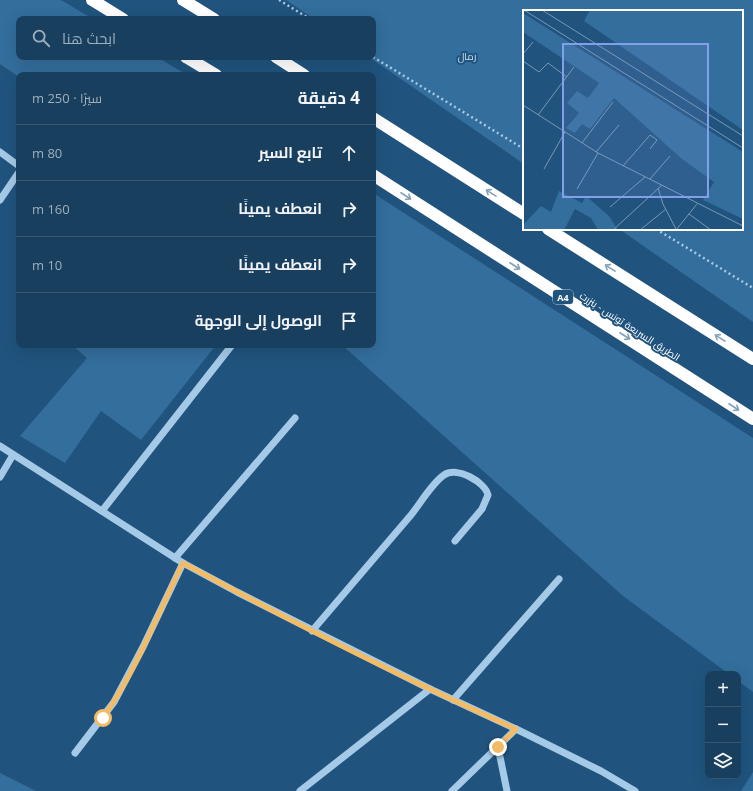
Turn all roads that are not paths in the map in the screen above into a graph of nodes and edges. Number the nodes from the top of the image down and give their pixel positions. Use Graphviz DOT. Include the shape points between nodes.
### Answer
graph roads {
  1 [pos="92,0"];
  2 [pos="183,0"];
  3 [pos="118,16"];
  4 [pos="209,16"];
  5 [pos="191,60"];
  6 [pos="281,60"];
  7 [pos="211,72"];
  8 [pos="299,72"];
  9 [pos="376,120"];
  10 [pos="0,152"];
  11 [pos="16,164"];
  12 [pos="16,176"];
  13 [pos="376,177"];
  14 [pos="0,200"];
  15 [pos="523,213"];
  16 [pos="550,230"];
  17 [pos="230,348"];
  18 [pos="753,359"];
  19 [pos="295,418"];
  20 [pos="753,419"];
  21 [pos="0,446"];
  22 [pos="13,455"];
  23 [pos="0,478"];
  24 [pos="102,511"];
  25 [pos="455,541"];
  26 [pos="175,558"];
  27 [pos="183,563"];
  28 [pos="559,580"];
  29 [pos="312,631"];
  30 [pos="430,689"];
  31 [pos="453,700"];
  32 [pos="516,729"];
  33 [pos="498,747"];
  34 [pos="76,753"];
  35 [pos="300,791"];
  36 [pos="452,791"];
  37 [pos="507,791"];
  38 [pos="635,791"];
  1 -- 3 [label="highway"];
  2 -- 4 [label="highway"];
  5 -- 7 [label="highway"];
  6 -- 8 [label="highway"];
  15 -- 9 [label="highway, one-way"];
  10 -- 11 [label="street"];
  12 -- 14 [label="street"];
  13 -- 20 [label="highway, الطريق السريعة تونس - بنزرت / A4, one-way"];
  18 -- 16 [label="highway, one-way"];
  17 -- 24 [label="street"];
  19 -- 26 [label="street"];
  21 -- 22 [label="street"];
  22 -- 23 [label="street"];
  22 -- 24 [label="street"];
  24 -- 26 [label="street"];
  25 -- 29 [label="street" via="482,509 488,495 487,490 467,475 452,472 437,482"];
  26 -- 27 [label="street"];
  27 -- 29 [label="street"];
  27 -- 34 [label="street" via="114,702"];
  28 -- 31 [label="street"];
  29 -- 30 [label="street"];
  30 -- 31 [label="street"];
  30 -- 35 [label="street"];
  31 -- 32 [label="street"];
  32 -- 33 [label="street"];
  32 -- 38 [label="street"];
  33 -- 36 [label="street"];
  33 -- 37 [label="street"];
}
